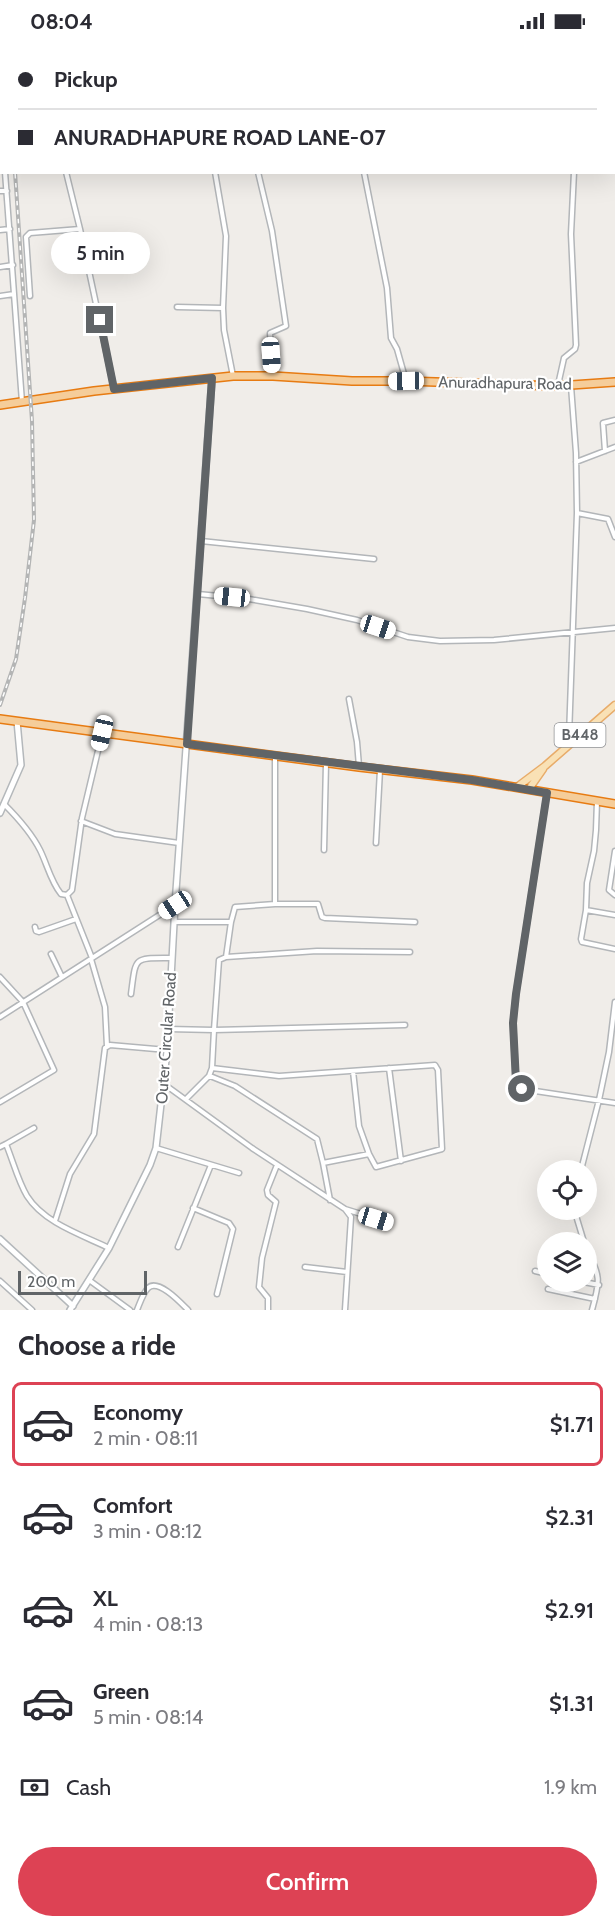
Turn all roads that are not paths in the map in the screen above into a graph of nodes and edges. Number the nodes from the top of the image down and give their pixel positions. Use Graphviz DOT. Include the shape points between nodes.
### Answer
graph roads {
  1 [pos="5,174"];
  2 [pos="66,174"];
  3 [pos="215,174"];
  4 [pos="258,174"];
  5 [pos="364,174"];
  6 [pos="574,174"];
  7 [pos="0,191"];
  8 [pos="7,191"];
  9 [pos="10,229"];
  10 [pos="80,229"];
  11 [pos="0,230"];
  12 [pos="13,265"];
  13 [pos="0,267"];
  14 [pos="15,294"];
  15 [pos="0,296"];
  16 [pos="30,296"];
  17 [pos="177,308"];
  18 [pos="223,308"];
  19 [pos="233,376"];
  20 [pos="273,376"];
  21 [pos="212,378"];
  22 [pos="406,381"];
  23 [pos="615,382"];
  24 [pos="557,386"];
  25 [pos="571,386"];
  26 [pos="114,389"];
  27 [pos="22,402"];
  28 [pos="0,405"];
  29 [pos="615,420"];
  30 [pos="615,447"];
  31 [pos="605,451"];
  32 [pos="576,462"];
  33 [pos="576,513"];
  34 [pos="608,519"];
  35 [pos="615,520"];
  36 [pos="614,534"];
  37 [pos="201,541"];
  38 [pos="374,559"];
  39 [pos="198,594"];
  40 [pos="615,628"];
  41 [pos="573,632"];
  42 [pos="349,699"];
  43 [pos="615,705"];
  44 [pos="0,719"];
  45 [pos="17,721"];
  46 [pos="102,733"];
  47 [pos="572,741"];
  48 [pos="187,744"];
  49 [pos="275,756"];
  50 [pos="326,763"];
  51 [pos="545,766"];
  52 [pos="359,767"];
  53 [pos="380,770"];
  54 [pos="517,787"];
  55 [pos="529,789"];
  56 [pos="547,793"];
  57 [pos="597,801"];
  58 [pos="4,804"];
  59 [pos="615,804"];
  60 [pos="0,813"];
  61 [pos="81,821"];
  62 [pos="179,843"];
  63 [pos="376,843"];
  64 [pos="324,850"];
  65 [pos="615,851"];
  66 [pos="615,894"];
  67 [pos="67,895"];
  68 [pos="275,904"];
  69 [pos="175,905"];
  70 [pos="586,910"];
  71 [pos="615,915"];
  72 [pos="76,919"];
  73 [pos="174,922"];
  74 [pos="231,922"];
  75 [pos="415,922"];
  76 [pos="35,927"];
  77 [pos="615,949"];
  78 [pos="410,952"];
  79 [pos="51,954"];
  80 [pos="226,957"];
  81 [pos="171,958"];
  82 [pos="92,959"];
  83 [pos="0,977"];
  84 [pos="62,977"];
  85 [pos="131,994"];
  86 [pos="23,1002"];
  87 [pos="615,1002"];
  88 [pos="0,1017"];
  89 [pos="405,1025"];
  90 [pos="168,1029"];
  91 [pos="214,1030"];
  92 [pos="107,1046"];
  93 [pos="167,1050"];
  94 [pos="212,1068"];
  95 [pos="389,1068"];
  96 [pos="353,1071"];
  97 [pos="209,1076"];
  98 [pos="163,1083"];
  99 [pos="186,1099"];
  100 [pos="599,1100"];
  101 [pos="0,1102"];
  102 [pos="615,1104"];
  103 [pos="34,1128"];
  104 [pos="6,1144"];
  105 [pos="0,1147"];
  106 [pos="156,1149"];
  107 [pos="369,1154"];
  108 [pos="584,1160"];
  109 [pos="401,1161"];
  110 [pos="323,1163"];
  111 [pos="211,1165"];
  112 [pos="277,1165"];
  113 [pos="239,1173"];
  114 [pos="330,1200"];
  115 [pos="194,1208"];
  116 [pos="345,1209"];
  117 [pos="55,1221"];
  118 [pos="390,1223"];
  119 [pos="0,1239"];
  120 [pos="178,1247"];
  121 [pos="109,1248"];
  122 [pos="305,1267"];
  123 [pos="347,1272"];
  124 [pos="597,1274"];
  125 [pos="89,1280"];
  126 [pos="0,1281"];
  127 [pos="599,1285"];
  128 [pos="562,1292"];
  129 [pos="217,1294"];
  130 [pos="595,1299"];
  131 [pos="71,1308"];
  132 [pos="32,1310"];
  133 [pos="130,1310"];
  134 [pos="137,1310"];
  135 [pos="188,1310"];
  136 [pos="268,1310"];
  137 [pos="345,1310"];
  138 [pos="592,1310"];
  1 -- 8 [label="street"];
  2 -- 10 [label="street"];
  3 -- 18 [label="street" via="226,236"];
  4 -- 20 [label="street" via="272,231 286,326 270,333"];
  5 -- 22 [label="street" via="385,277 391,338"];
  6 -- 24 [label="street" via="571,234 576,345 564,358"];
  7 -- 8 [label="street"];
  8 -- 9 [label="street"];
  9 -- 11 [label="street"];
  9 -- 12 [label="street"];
  10 -- 16 [label="street" via="30,233 26,237"];
  10 -- 26 [label="street"];
  12 -- 13 [label="street"];
  12 -- 14 [label="street"];
  14 -- 15 [label="street"];
  14 -- 27 [label="street"];
  17 -- 18 [label="street"];
  18 -- 19 [label="street"];
  19 -- 20 [label="highway, Anuradhapura Road"];
  19 -- 21 [label="highway, Anuradhapura Road"];
  20 -- 22 [label="highway, Anuradhapura Road"];
  21 -- 26 [label="highway, Anuradhapura Road"];
  21 -- 37 [label="street, Outer Circular Road"];
  22 -- 24 [label="highway, Anuradhapura Road"];
  23 -- 25 [label="highway, Anuradhapura Road"];
  24 -- 25 [label="highway, Anuradhapura Road"];
  25 -- 32 [label="street"];
  26 -- 27 [label="highway, Anuradhapura Road"];
  27 -- 28 [label="highway, Anuradhapura Road"];
  29 -- 31 [label="street" via="603,423"];
  30 -- 31 [label="street"];
  31 -- 32 [label="street"];
  32 -- 33 [label="street"];
  33 -- 34 [label="street"];
  33 -- 41 [label="street"];
  34 -- 35 [label="street"];
  34 -- 36 [label="street"];
  37 -- 38 [label="street"];
  37 -- 39 [label="street, Outer Circular Road"];
  39 -- 41 [label="street" via="307,609 408,637 440,641"];
  39 -- 48 [label="street, Outer Circular Road"];
  40 -- 41 [label="street"];
  41 -- 47 [label="street" via="569,736"];
  42 -- 52 [label="street"];
  43 -- 47 [label="main road, B448"];
  44 -- 45 [label="highway"];
  45 -- 46 [label="highway"];
  45 -- 58 [label="street" via="21,765"];
  46 -- 48 [label="highway"];
  46 -- 61 [label="street"];
  47 -- 51 [label="main road, B448"];
  48 -- 49 [label="highway"];
  48 -- 62 [label="street, Outer Circular Road"];
  49 -- 50 [label="highway"];
  49 -- 68 [label="street"];
  50 -- 52 [label="highway"];
  50 -- 64 [label="street"];
  51 -- 54 [label="main road, B448"];
  51 -- 55 [label="main road, B448"];
  52 -- 53 [label="highway"];
  53 -- 54 [label="highway"];
  53 -- 63 [label="street"];
  54 -- 55 [label="highway"];
  55 -- 56 [label="highway"];
  56 -- 57 [label="highway"];
  56 -- 100 [label="street" via="515,1004 516,1082 522,1089"];
  57 -- 59 [label="highway"];
  57 -- 70 [label="street"];
  58 -- 60 [label="street"];
  58 -- 67 [label="street" via="39,847 56,888"];
  61 -- 62 [label="street" via="115,834"];
  61 -- 67 [label="street" via="72,890"];
  62 -- 69 [label="street, Outer Circular Road"];
  65 -- 66 [label="street" via="609,890"];
  67 -- 72 [label="street"];
  68 -- 74 [label="street" via="236,907"];
  68 -- 75 [label="street" via="318,904 325,918"];
  69 -- 73 [label="street, Outer Circular Road"];
  69 -- 82 [label="street"];
  70 -- 71 [label="street"];
  70 -- 77 [label="street" via="582,942"];
  72 -- 76 [label="street" via="39,932"];
  72 -- 82 [label="street"];
  73 -- 74 [label="street"];
  73 -- 81 [label="street, Outer Circular Road"];
  74 -- 80 [label="street"];
  78 -- 80 [label="street" via="317,951"];
  79 -- 84 [label="street"];
  80 -- 91 [label="street" via="219,960"];
  81 -- 85 [label="street" via="138,961"];
  81 -- 90 [label="street, Outer Circular Road"];
  82 -- 84 [label="street"];
  82 -- 92 [label="street" via="105,1008"];
  83 -- 86 [label="street"];
  84 -- 86 [label="street"];
  86 -- 88 [label="street"];
  86 -- 101 [label="street" via="54,1070"];
  87 -- 100 [label="street"];
  89 -- 91 [label="street"];
  90 -- 91 [label="street"];
  90 -- 93 [label="street, Outer Circular Road"];
  91 -- 94 [label="street"];
  92 -- 93 [label="street"];
  92 -- 117 [label="street" via="94,1134 70,1174"];
  93 -- 98 [label="street, Outer Circular Road"];
  94 -- 96 [label="street" via="279,1076"];
  94 -- 97 [label="street"];
  95 -- 96 [label="street"];
  95 -- 109 [label="street"];
  95 -- 109 [label="street" via="435,1065 438,1070 442,1149"];
  96 -- 107 [label="street" via="359,1126"];
  97 -- 99 [label="street"];
  97 -- 110 [label="street" via="235,1086 316,1139"];
  98 -- 99 [label="street"];
  98 -- 106 [label="street, Outer Circular Road"];
  99 -- 112 [label="street"];
  100 -- 102 [label="street"];
  100 -- 108 [label="street"];
  103 -- 104 [label="street"];
  104 -- 105 [label="street"];
  104 -- 117 [label="street" via="28,1196"];
  106 -- 111 [label="street"];
  106 -- 121 [label="street, Outer Circular Road"];
  107 -- 109 [label="street" via="376,1167"];
  107 -- 110 [label="street"];
  110 -- 114 [label="street"];
  111 -- 113 [label="street"];
  111 -- 115 [label="street"];
  112 -- 114 [label="street"];
  112 -- 136 [label="street" via="267,1190 276,1202 259,1287 268,1298"];
  114 -- 116 [label="street"];
  115 -- 120 [label="street"];
  115 -- 129 [label="street" via="233,1229"];
  116 -- 118 [label="street"];
  116 -- 123 [label="street" via="351,1217"];
  117 -- 121 [label="street"];
  119 -- 131 [label="street"];
  121 -- 125 [label="street, Outer Circular Road"];
  122 -- 123 [label="street"];
  123 -- 137 [label="street"];
  124 -- 127 [label="street"];
  125 -- 131 [label="street, Outer Circular Road"];
  125 -- 133 [label="street"];
  126 -- 132 [label="street"];
  127 -- 130 [label="street"];
  128 -- 130 [label="street"];
  130 -- 138 [label="street"];
  134 -- 135 [label="street" via="148,1288 154,1285 162,1287"];
}
